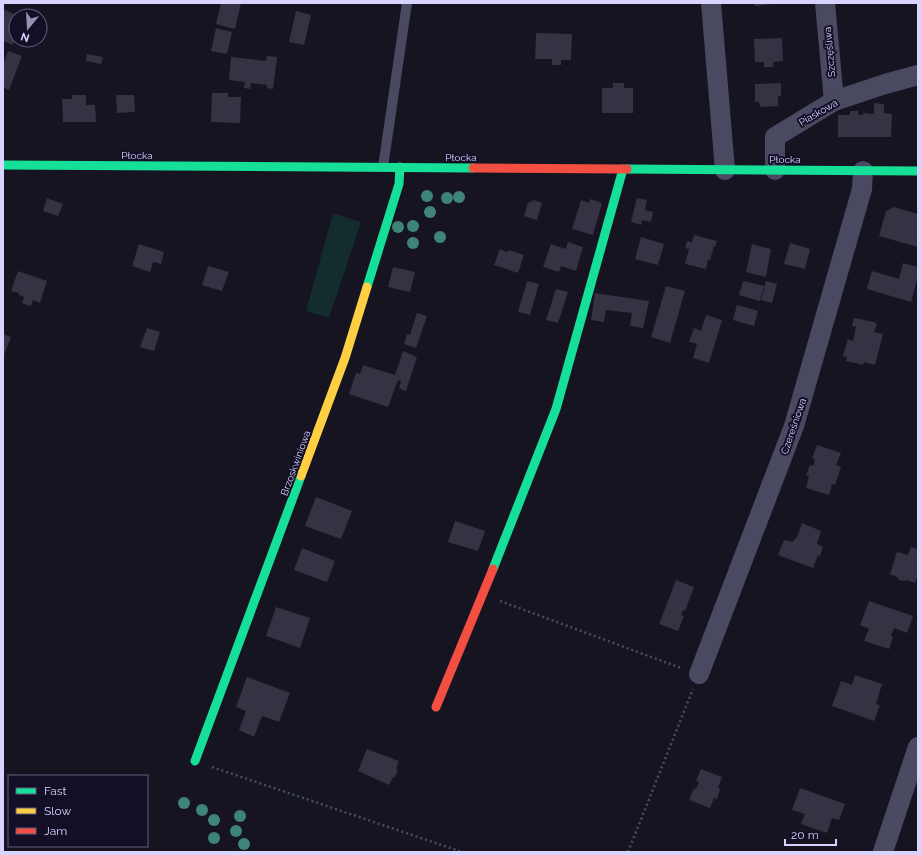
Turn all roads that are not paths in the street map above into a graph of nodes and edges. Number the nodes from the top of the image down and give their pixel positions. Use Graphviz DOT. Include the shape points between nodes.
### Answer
graph roads {
  1 [pos="407,3"];
  2 [pos="711,3"];
  3 [pos="825,3"];
  4 [pos="918,75"];
  5 [pos="834,101"];
  6 [pos="3,165"];
  7 [pos="383,167"];
  8 [pos="400,167"];
  9 [pos="623,169"];
  10 [pos="725,170"];
  11 [pos="775,170"];
  12 [pos="864,171"];
  13 [pos="918,171"];
  14 [pos="699,674"];
  15 [pos="436,707"];
  16 [pos="918,748"];
  17 [pos="195,761"];
  18 [pos="883,852"];
  1 -- 7 [label="lane"];
  2 -- 10 [label="street"];
  3 -- 5 [label="street, Szczęśliwa"];
  4 -- 5 [label="street, Piaskowa"];
  5 -- 11 [label="street, Piaskowa" via="775,137"];
  6 -- 7 [label="street, Płocka"];
  7 -- 8 [label="street, Płocka"];
  8 -- 9 [label="street, Płocka"];
  8 -- 17 [label="street, Brzoskwiniowa" via="399,184 345,358"];
  9 -- 10 [label="street, Płocka"];
  9 -- 15 [label="street" via="556,408"];
  10 -- 11 [label="street, Płocka"];
  11 -- 12 [label="street, Płocka"];
  12 -- 13 [label="street, Płocka"];
  12 -- 14 [label="street, Czereśniowa" via="862,189 794,426"];
  16 -- 18 [label="street"];
}
